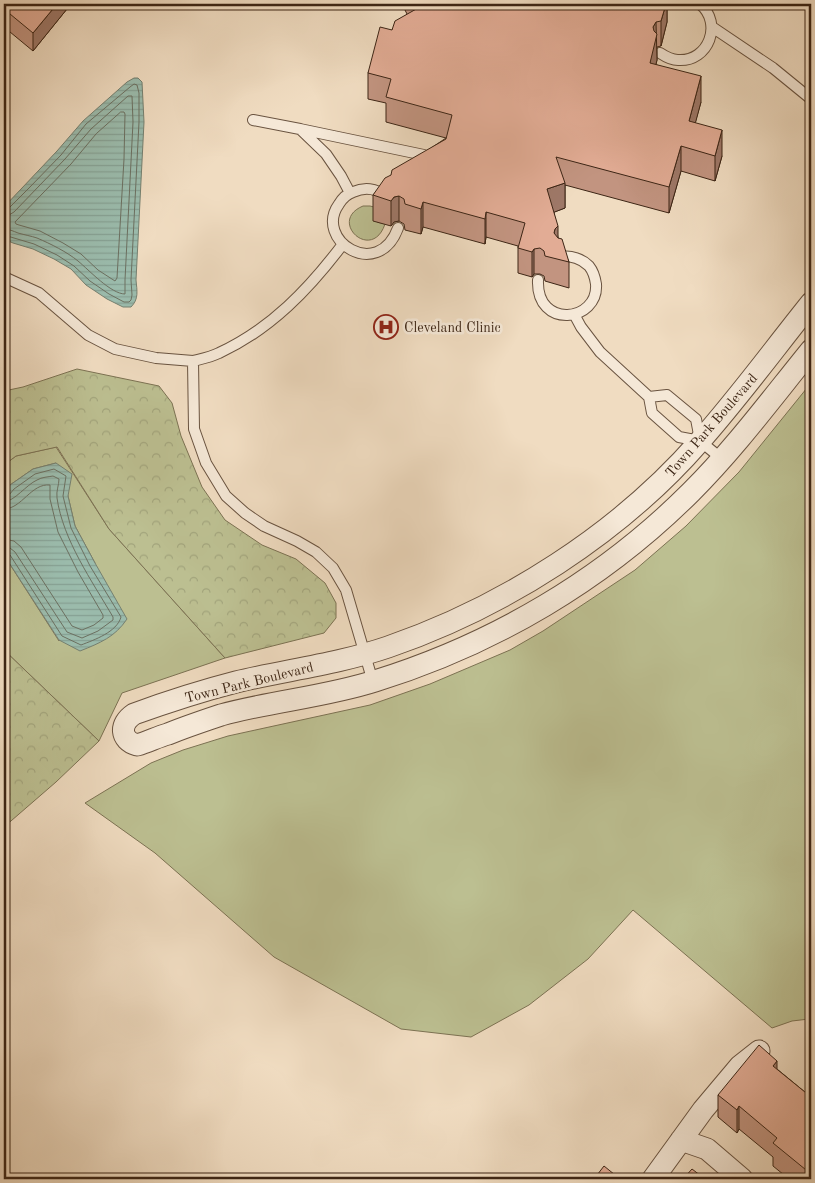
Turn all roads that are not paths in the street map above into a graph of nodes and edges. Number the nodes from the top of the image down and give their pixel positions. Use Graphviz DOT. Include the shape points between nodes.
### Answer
graph roads {
  1 [pos="700,4"];
  2 [pos="712,27"];
  3 [pos="660,53"];
  4 [pos="811,99"];
  5 [pos="253,120"];
  6 [pos="300,129"];
  7 [pos="424,155"];
  8 [pos="350,193"];
  9 [pos="385,196"];
  10 [pos="398,228"];
  11 [pos="343,244"];
  12 [pos="561,257"];
  13 [pos="4,277"];
  14 [pos="538,280"];
  15 [pos="811,303"];
  16 [pos="574,314"];
  17 [pos="811,350"];
  18 [pos="193,361"];
  19 [pos="649,397"];
  20 [pos="700,441"];
  21 [pos="722,459"];
  22 [pos="364,654"];
  23 [pos="373,682"];
  24 [pos="759,1051"];
  25 [pos="681,1140"];
  26 [pos="653,1179"];
  27 [pos="742,1179"];
  1 -- 2 [label="lane" via="710,17"];
  2 -- 3 [label="lane" via="706,47 690,59 679,60"];
  2 -- 4 [label="lane" via="773,68"];
  5 -- 6 [label="lane"];
  6 -- 7 [label="lane"];
  6 -- 8 [label="lane" via="326,154"];
  8 -- 9 [label="lane" via="371,189"];
  8 -- 11 [label="lane" via="342,199 333,218 338,240"];
  10 -- 11 [label="lane" via="394,238 378,252 356,253"];
  11 -- 18 [label="lane" via="308,287 280,314 218,354"];
  12 -- 16 [label="lane" via="575,257 584,262 595,277 596,287 589,305"];
  13 -- 18 [label="lane" via="39,293 88,335 115,349 156,358"];
  14 -- 16 [label="lane" via="540,298 546,306 563,315"];
  15 -- 20 [label="street, Town Park Boulevard"];
  16 -- 19 [label="lane" via="600,352"];
  17 -- 21 [label="street, Town Park Boulevard"];
  18 -- 22 [label="lane" via="194,429 206,463 226,496 245,513 316,552 334,568 346,590"];
  19 -- 20 [label="lane" via="652,413 679,437"];
  19 -- 20 [label="lane" via="667,395 696,419"];
  20 -- 21 [label="lane"];
  20 -- 22 [label="street, Town Park Boulevard" via="639,501 555,565 455,620"];
  21 -- 23 [label="street, Town Park Boulevard" via="640,539 563,594 464,647"];
  22 -- 23 [label="lane"];
  22 -- 23 [label="street, Town Park Boulevard" via="230,684 156,706 128,718 124,722 124,735 137,745 220,716"];
  24 -- 25 [label="street" via="740,1066"];
  25 -- 26 [label="street"];
  25 -- 27 [label="street" via="707,1149"];
}
